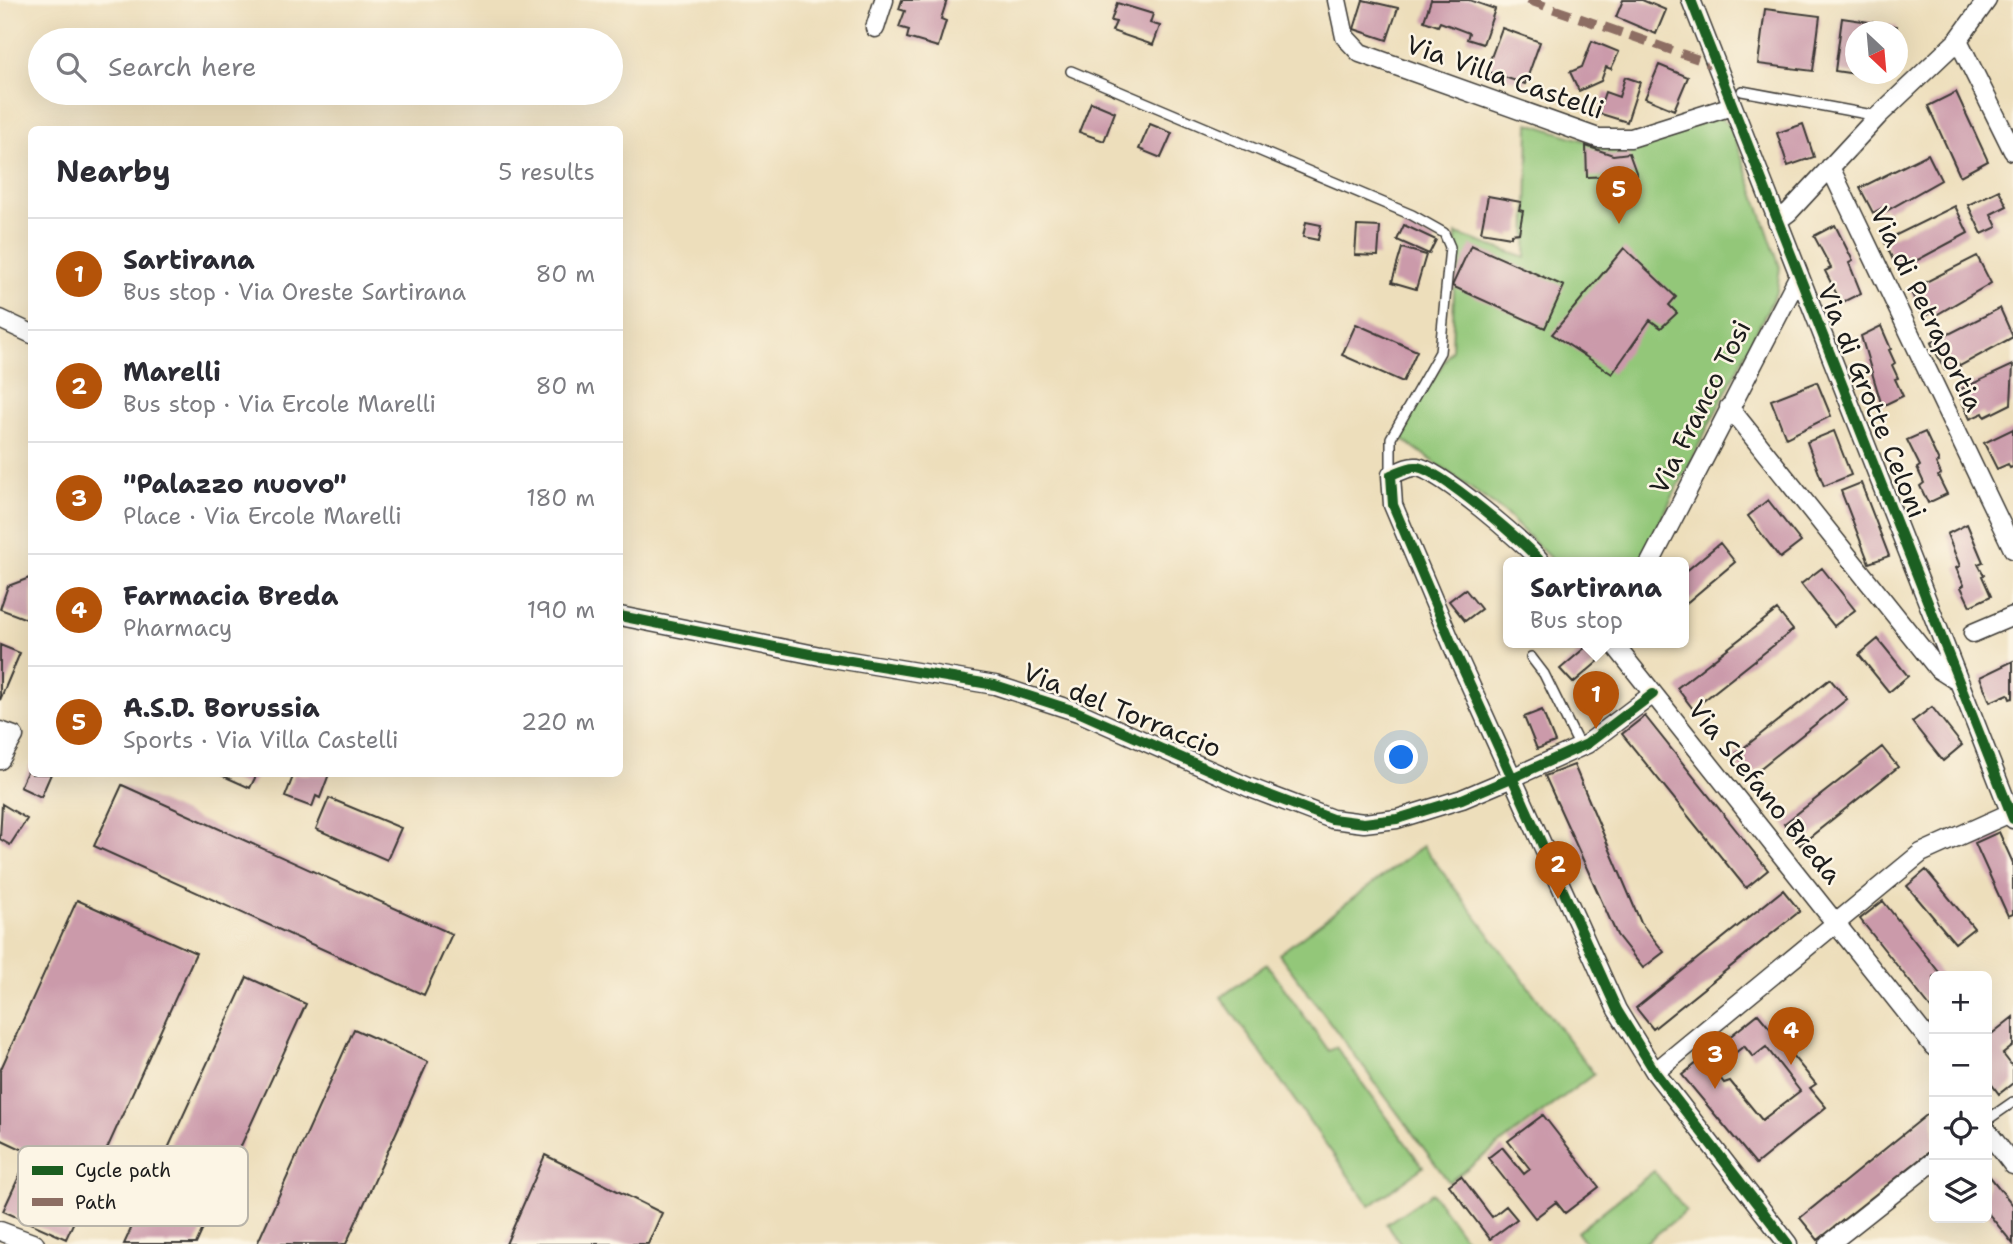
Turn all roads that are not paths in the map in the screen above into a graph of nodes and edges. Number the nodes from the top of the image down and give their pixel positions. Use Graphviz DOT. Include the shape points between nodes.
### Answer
graph roads {
  1 [pos="884,0"];
  2 [pos="1337,0"];
  3 [pos="1691,0"];
  4 [pos="1987,0"];
  5 [pos="875,28"];
  6 [pos="1958,40"];
  7 [pos="1071,71"];
  8 [pos="1742,91"];
  9 [pos="1732,106"];
  10 [pos="1878,116"];
  11 [pos="2013,151"];
  12 [pos="1830,167"];
  13 [pos="1777,221"];
  14 [pos="1798,277"];
  15 [pos="0,318"];
  16 [pos="28,332"];
  17 [pos="1729,407"];
  18 [pos="1391,475"];
  19 [pos="2013,549"];
  20 [pos="1537,557"];
  21 [pos="1653,557"];
  22 [pos="2013,616"];
  23 [pos="623,617"];
  24 [pos="1973,634"];
  25 [pos="1617,648"];
  26 [pos="1531,657"];
  27 [pos="1960,683"];
  28 [pos="1653,694"];
  29 [pos="0,731"];
  30 [pos="1580,747"];
  31 [pos="0,760"];
  32 [pos="1514,777"];
  33 [pos="2012,814"];
  34 [pos="1837,923"];
  35 [pos="1929,1041"];
  36 [pos="1655,1072"];
  37 [pos="2013,1102"];
  38 [pos="1992,1117"];
  39 [pos="1992,1138"];
  40 [pos="1929,1165"];
  41 [pos="2013,1165"];
  42 [pos="0,1231"];
  43 [pos="35,1244"];
  44 [pos="1788,1244"];
  45 [pos="1829,1244"];
  1 -- 5 [label="street"];
  2 -- 9 [label="street, Via Villa Castelli" via="1345,37 1360,53 1598,138 1631,138"];
  3 -- 9 [label="street, Via di Grotte Celoni"];
  4 -- 6 [label="street"];
  6 -- 10 [label="street"];
  6 -- 11 [label="street"];
  7 -- 18 [label="lane" via="1412,215 1444,233 1451,247 1442,340 1435,364 1391,438"];
  8 -- 10 [label="lane"];
  9 -- 13 [label="street, Via di Grotte Celoni"];
  10 -- 12 [label="street"];
  12 -- 13 [label="street"];
  12 -- 19 [label="street, Via di Petraportia"];
  13 -- 14 [label="street, Via di Grotte Celoni"];
  14 -- 17 [label="street, Via Franco Tosi"];
  14 -- 27 [label="street, Via di Grotte Celoni"];
  15 -- 16 [label="street"];
  17 -- 21 [label="street, Via Franco Tosi"];
  17 -- 27 [label="street" via="1938,669"];
  18 -- 20 [label="street" via="1419,467 1454,489"];
  18 -- 32 [label="street" via="1393,505"];
  22 -- 24 [label="street"];
  23 -- 32 [label="street, Via del Torraccio" via="995,685 1089,716 1332,819 1364,823 1397,819"];
  25 -- 28 [label="street, Via Stefano Breda"];
  26 -- 30 [label="lane"];
  27 -- 33 [label="street, Via di Grotte Celoni"];
  28 -- 30 [label="street, Via del Torraccio"];
  28 -- 34 [label="street, Via Stefano Breda"];
  29 -- 31 [label="street" via="14,736"];
  30 -- 32 [label="street, Via del Torraccio"];
  32 -- 36 [label="street" via="1617,1010"];
  33 -- 34 [label="street" via="1921,853"];
  34 -- 35 [label="street, Via Stefano Breda"];
  34 -- 36 [label="street"];
  36 -- 44 [label="street"];
  37 -- 38 [label="lane"];
  39 -- 41 [label="street"];
  40 -- 45 [label="street"];
  42 -- 43 [label="street"];
}
